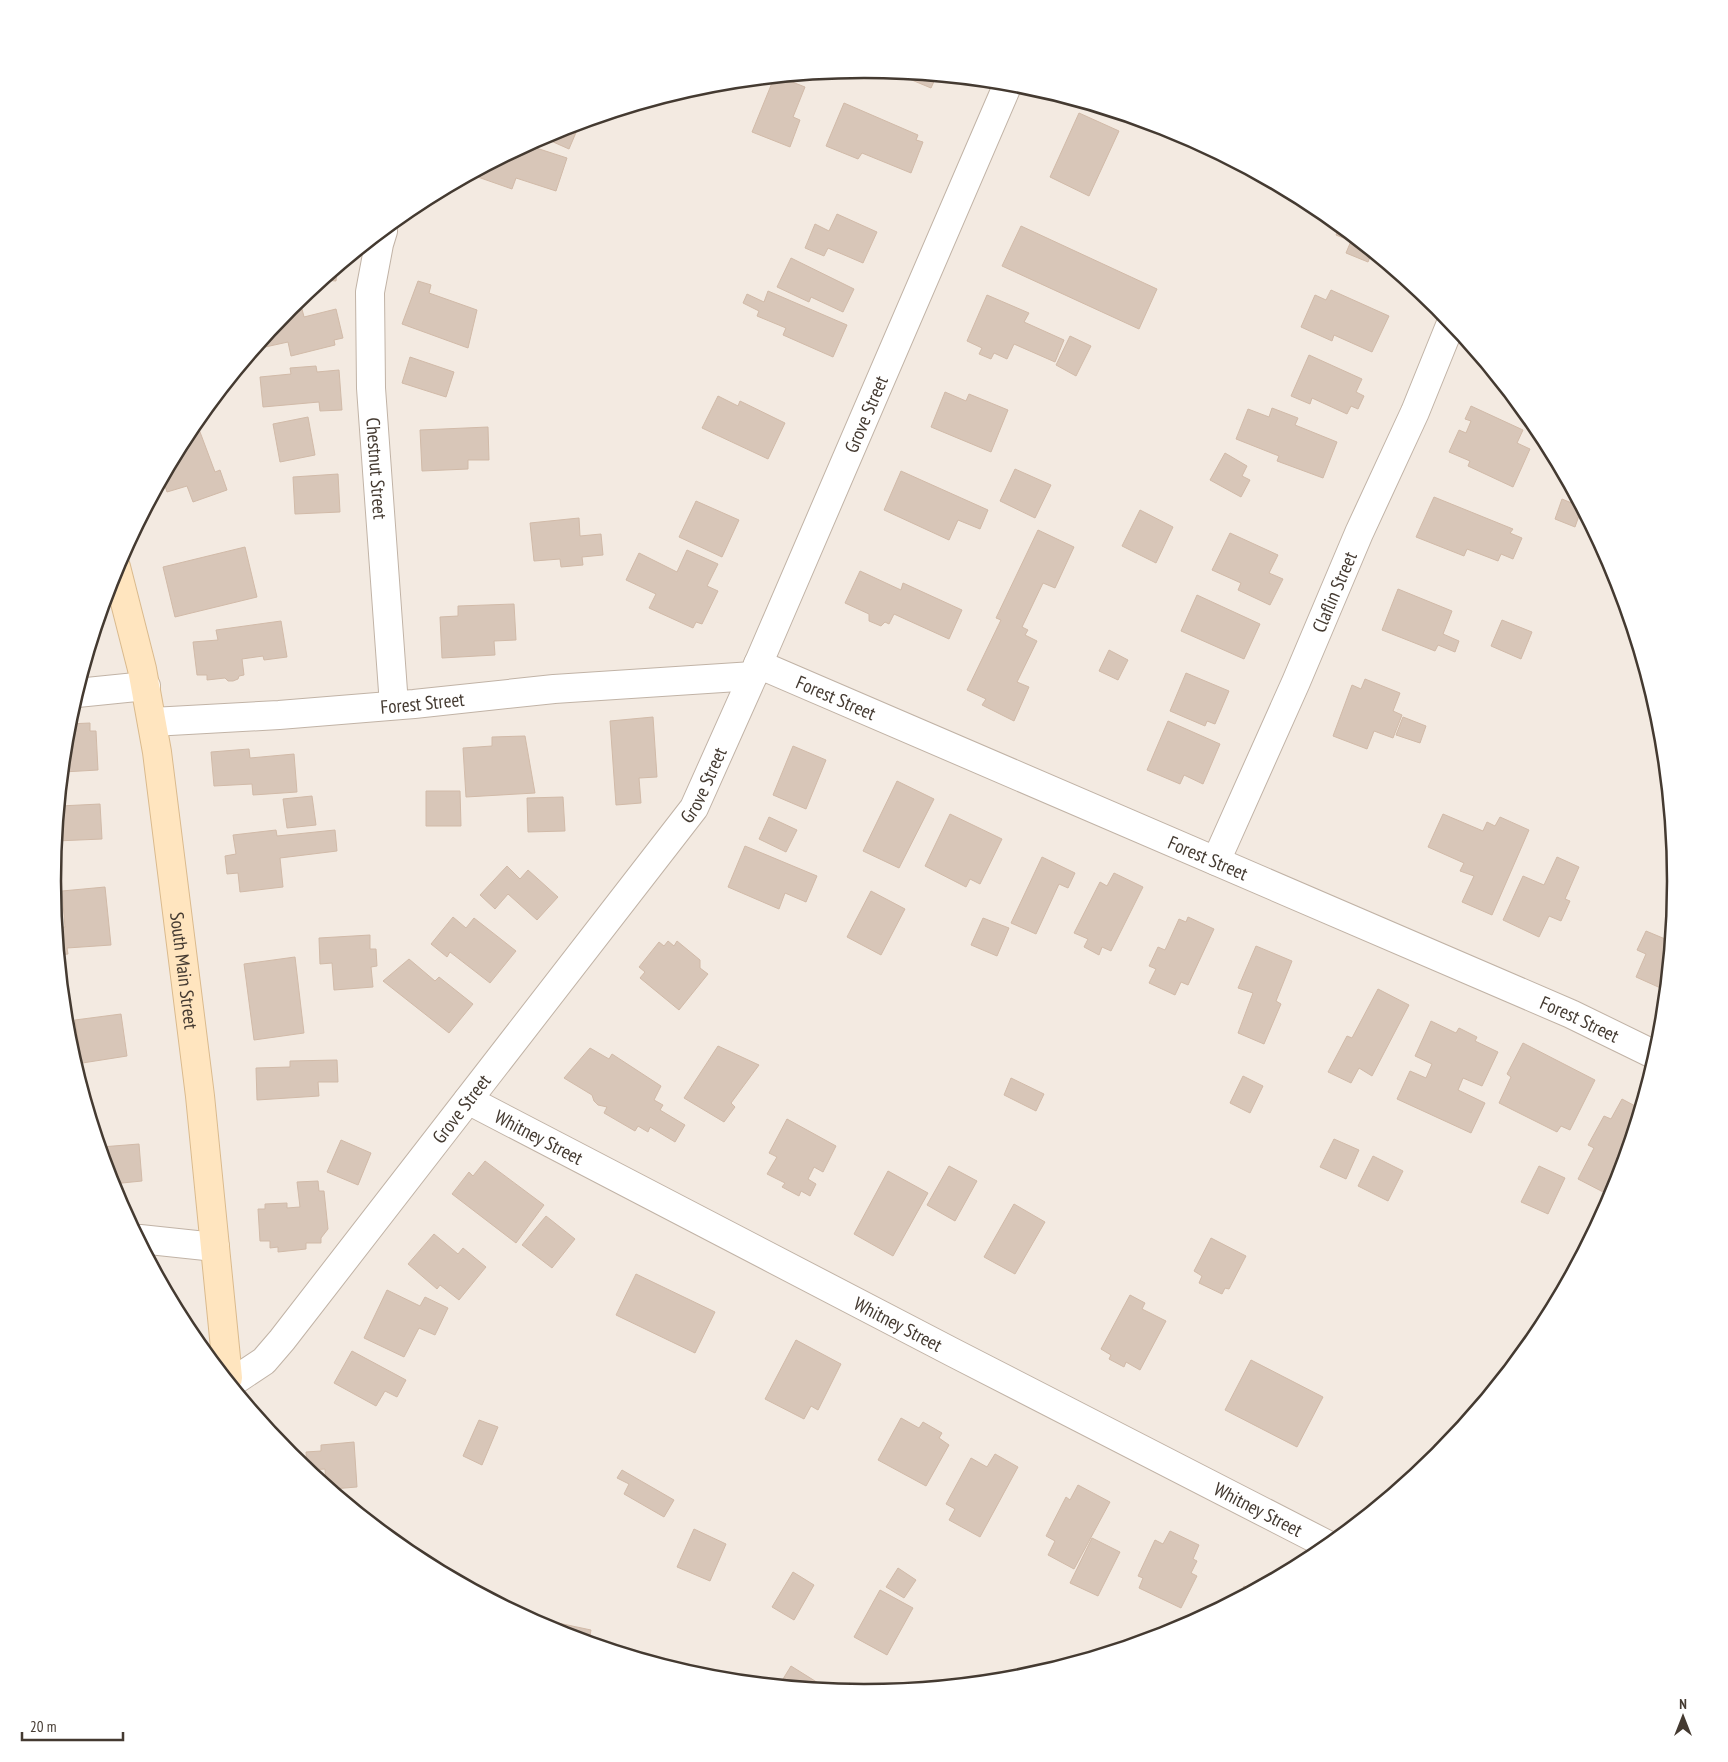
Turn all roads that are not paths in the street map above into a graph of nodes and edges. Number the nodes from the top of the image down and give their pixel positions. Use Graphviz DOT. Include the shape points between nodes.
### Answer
graph roads {
  1 [pos="1005,91"];
  2 [pos="380,240"];
  3 [pos="1448,330"];
  4 [pos="120,580"];
  5 [pos="756,670"];
  6 [pos="146,686"];
  7 [pos="84,692"];
  8 [pos="394,706"];
  9 [pos="152,722"];
  10 [pos="1216,861"];
  11 [pos="1648,1051"];
  12 [pos="468,1100"];
  13 [pos="146,1240"];
  14 [pos="215,1247"];
  15 [pos="227,1370"];
  16 [pos="236,1380"];
  17 [pos="1320,1541"];
  1 -- 5 [label="street, Grove Street"];
  2 -- 8 [label="street, Chestnut Street" via="370,292 371,388"];
  3 -- 10 [label="street, Claflin Street"];
  4 -- 6 [label="main road, South Main Street"];
  5 -- 8 [label="street, Forest Street"];
  5 -- 10 [label="street, Forest Street"];
  5 -- 12 [label="street, Grove Street" via="690,815"];
  6 -- 7 [label="street"];
  6 -- 9 [label="main road, South Main Street"];
  8 -- 9 [label="street, Forest Street"];
  9 -- 14 [label="main road, South Main Street"];
  10 -- 11 [label="street, Forest Street" via="1571,1014"];
  12 -- 16 [label="street, Grove Street" via="282,1340 264,1361"];
  12 -- 17 [label="street, Whitney Street"];
  13 -- 14 [label="street"];
  14 -- 15 [label="main road, South Main Street"];
}
